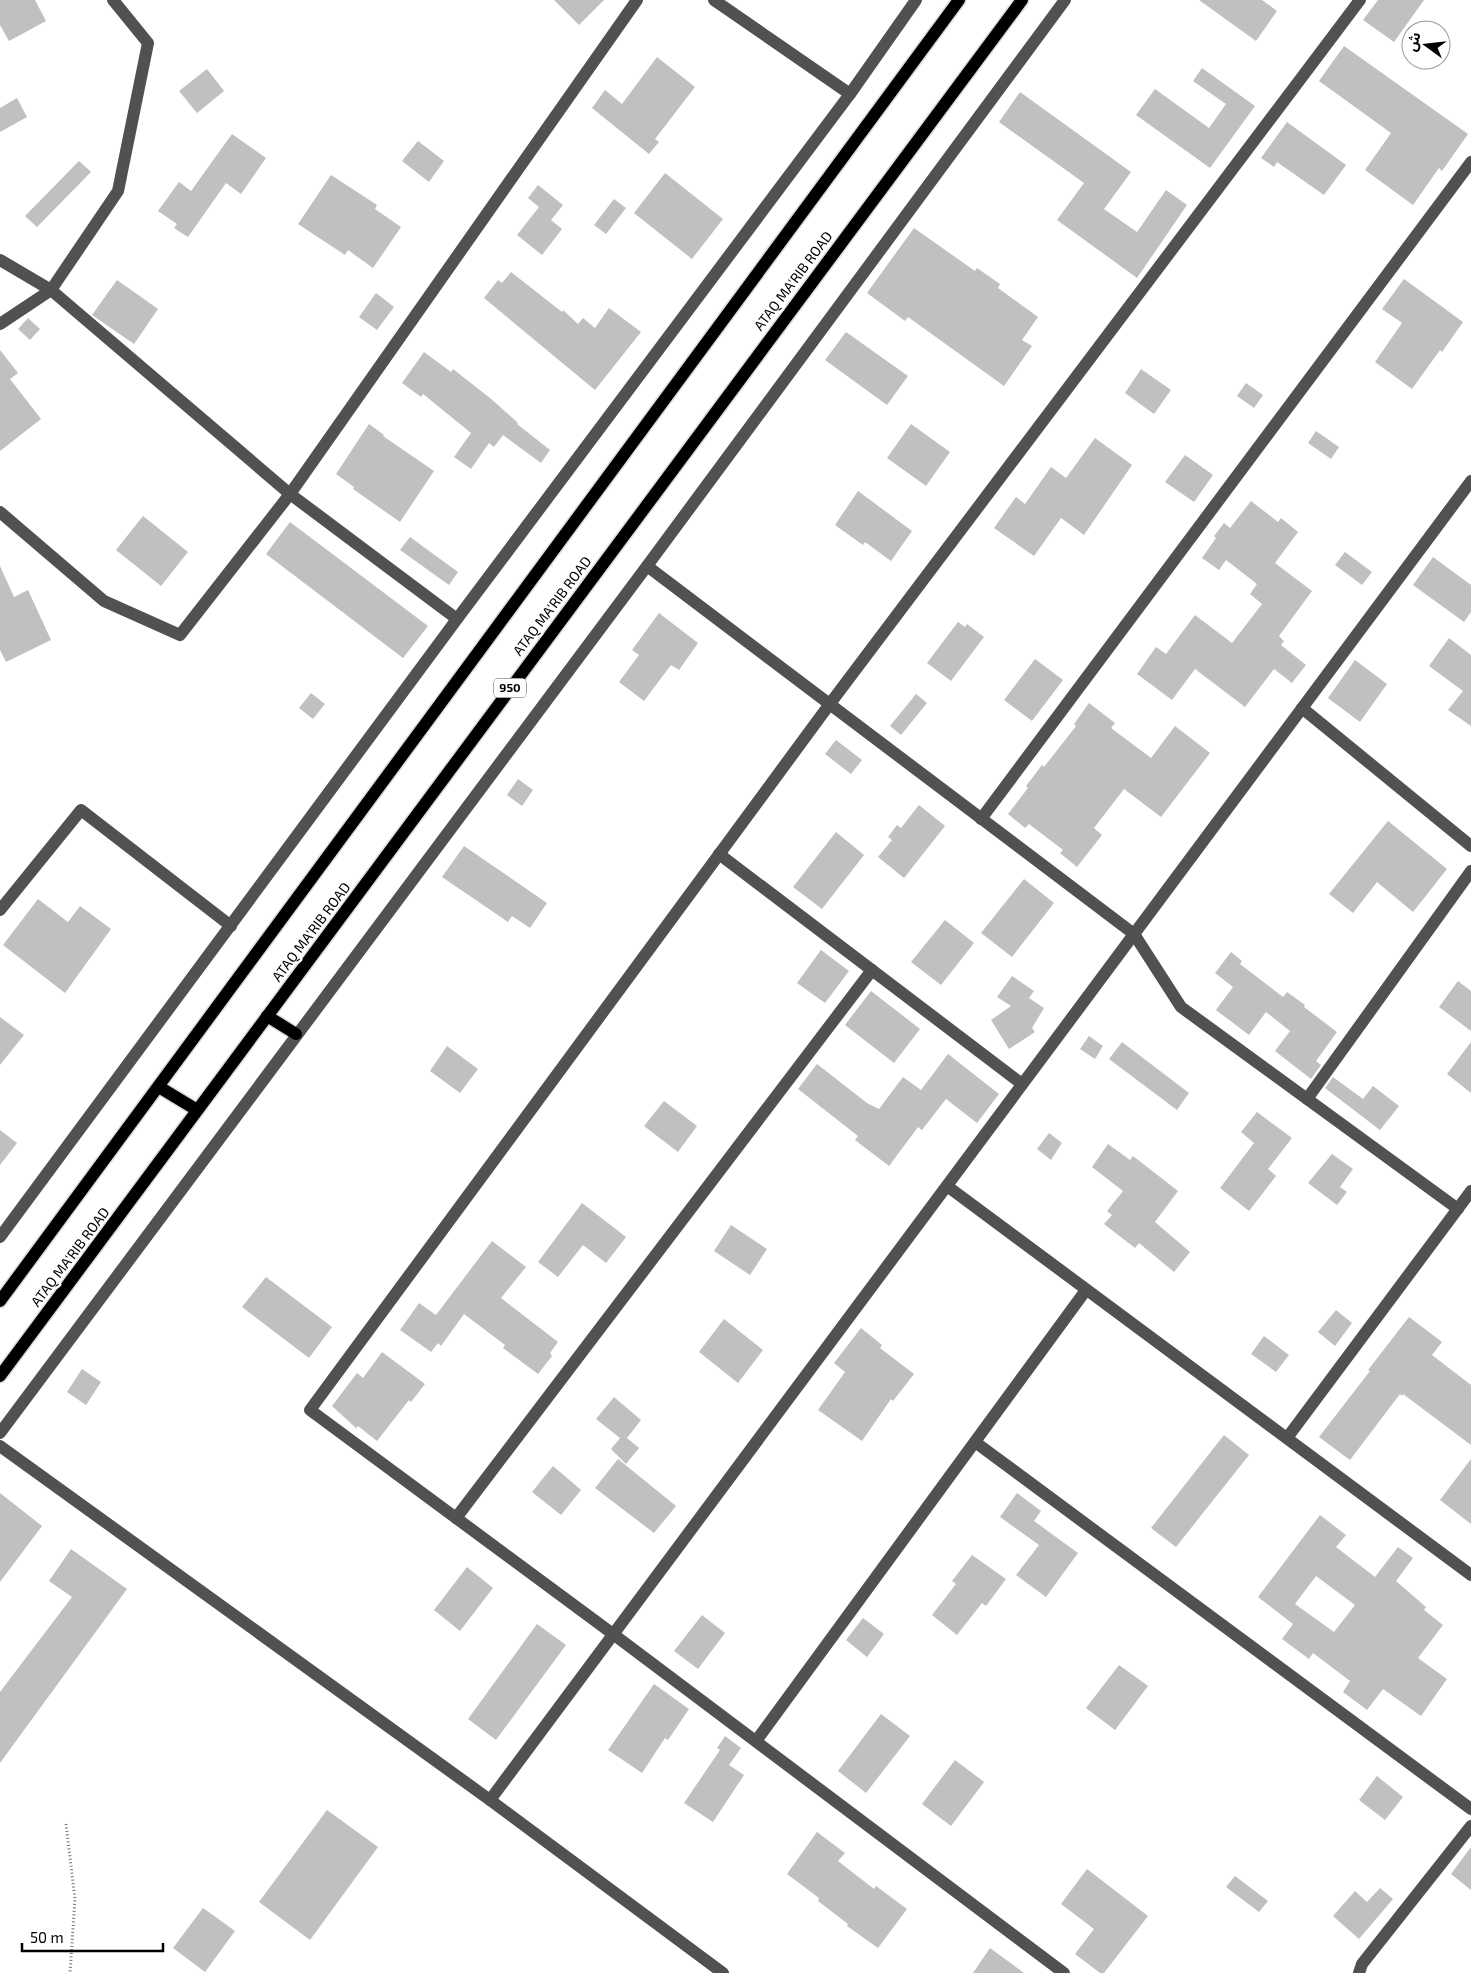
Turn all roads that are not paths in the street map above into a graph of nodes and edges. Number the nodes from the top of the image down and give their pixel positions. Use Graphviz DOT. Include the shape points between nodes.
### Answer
graph roads {
  1 [pos="113,0"];
  2 [pos="637,0"];
  3 [pos="714,0"];
  4 [pos="916,0"];
  5 [pos="960,0"];
  6 [pos="1022,0"];
  7 [pos="1065,0"];
  8 [pos="1360,0"];
  9 [pos="850,94"];
  10 [pos="1471,162"];
  11 [pos="0,260"];
  12 [pos="51,290"];
  13 [pos="0,324"];
  14 [pos="1471,481"];
  15 [pos="290,494"];
  16 [pos="0,512"];
  17 [pos="647,566"];
  18 [pos="457,619"];
  19 [pos="829,705"];
  20 [pos="1302,708"];
  21 [pos="982,819"];
  22 [pos="1471,846"];
  23 [pos="720,854"];
  24 [pos="1471,871"];
  25 [pos="0,910"];
  26 [pos="231,926"];
  27 [pos="1134,934"];
  28 [pos="872,970"];
  29 [pos="267,1016"];
  30 [pos="296,1034"];
  31 [pos="1022,1084"];
  32 [pos="159,1086"];
  33 [pos="1308,1099"];
  34 [pos="197,1110"];
  35 [pos="946,1186"];
  36 [pos="1471,1191"];
  37 [pos="1458,1209"];
  38 [pos="0,1237"];
  39 [pos="1086,1290"];
  40 [pos="0,1301"];
  41 [pos="0,1376"];
  42 [pos="0,1433"];
  43 [pos="1287,1438"];
  44 [pos="975,1442"];
  45 [pos="0,1446"];
  46 [pos="456,1518"];
  47 [pos="1471,1574"];
  48 [pos="613,1634"];
  49 [pos="756,1741"];
  50 [pos="490,1800"];
  51 [pos="1471,1809"];
  52 [pos="1471,1826"];
  53 [pos="724,1973"];
  54 [pos="1064,1973"];
  55 [pos="1359,1973"];
  1 -- 12 [label="street" via="148,43 118,191"];
  2 -- 15 [label="street"];
  3 -- 9 [label="street"];
  4 -- 9 [label="street"];
  5 -- 32 [label="main road"];
  6 -- 29 [label="main road, ATAQ MA'RIB ROAD / 950"];
  7 -- 17 [label="street"];
  8 -- 19 [label="street"];
  9 -- 18 [label="street"];
  10 -- 21 [label="street"];
  11 -- 12 [label="street"];
  12 -- 13 [label="street"];
  12 -- 15 [label="street"];
  14 -- 20 [label="street"];
  15 -- 16 [label="street" via="180,635 104,601"];
  15 -- 18 [label="street"];
  17 -- 19 [label="street"];
  17 -- 30 [label="street"];
  18 -- 26 [label="street"];
  19 -- 21 [label="street"];
  19 -- 23 [label="street"];
  20 -- 22 [label="street"];
  20 -- 27 [label="street"];
  21 -- 27 [label="street"];
  23 -- 28 [label="street"];
  23 -- 46 [label="street" via="310,1410"];
  24 -- 33 [label="street"];
  25 -- 26 [label="street" via="81,810"];
  26 -- 38 [label="street"];
  27 -- 31 [label="street"];
  27 -- 33 [label="street" via="1181,1007"];
  28 -- 31 [label="street"];
  28 -- 46 [label="street"];
  29 -- 30 [label="main road"];
  29 -- 34 [label="main road, ATAQ MA'RIB ROAD / 950"];
  30 -- 42 [label="street"];
  31 -- 35 [label="street"];
  32 -- 34 [label="main road"];
  32 -- 40 [label="main road"];
  33 -- 37 [label="street"];
  34 -- 41 [label="main road, ATAQ MA'RIB ROAD / 950"];
  35 -- 39 [label="street"];
  35 -- 48 [label="street"];
  36 -- 37 [label="street"];
  37 -- 43 [label="street"];
  39 -- 43 [label="street"];
  39 -- 44 [label="street"];
  43 -- 47 [label="street"];
  44 -- 49 [label="street"];
  44 -- 51 [label="street"];
  45 -- 50 [label="street"];
  46 -- 48 [label="street"];
  48 -- 49 [label="street"];
  48 -- 50 [label="street"];
  49 -- 54 [label="street"];
  50 -- 53 [label="street"];
  52 -- 55 [label="street" via="1362,1964"];
}
